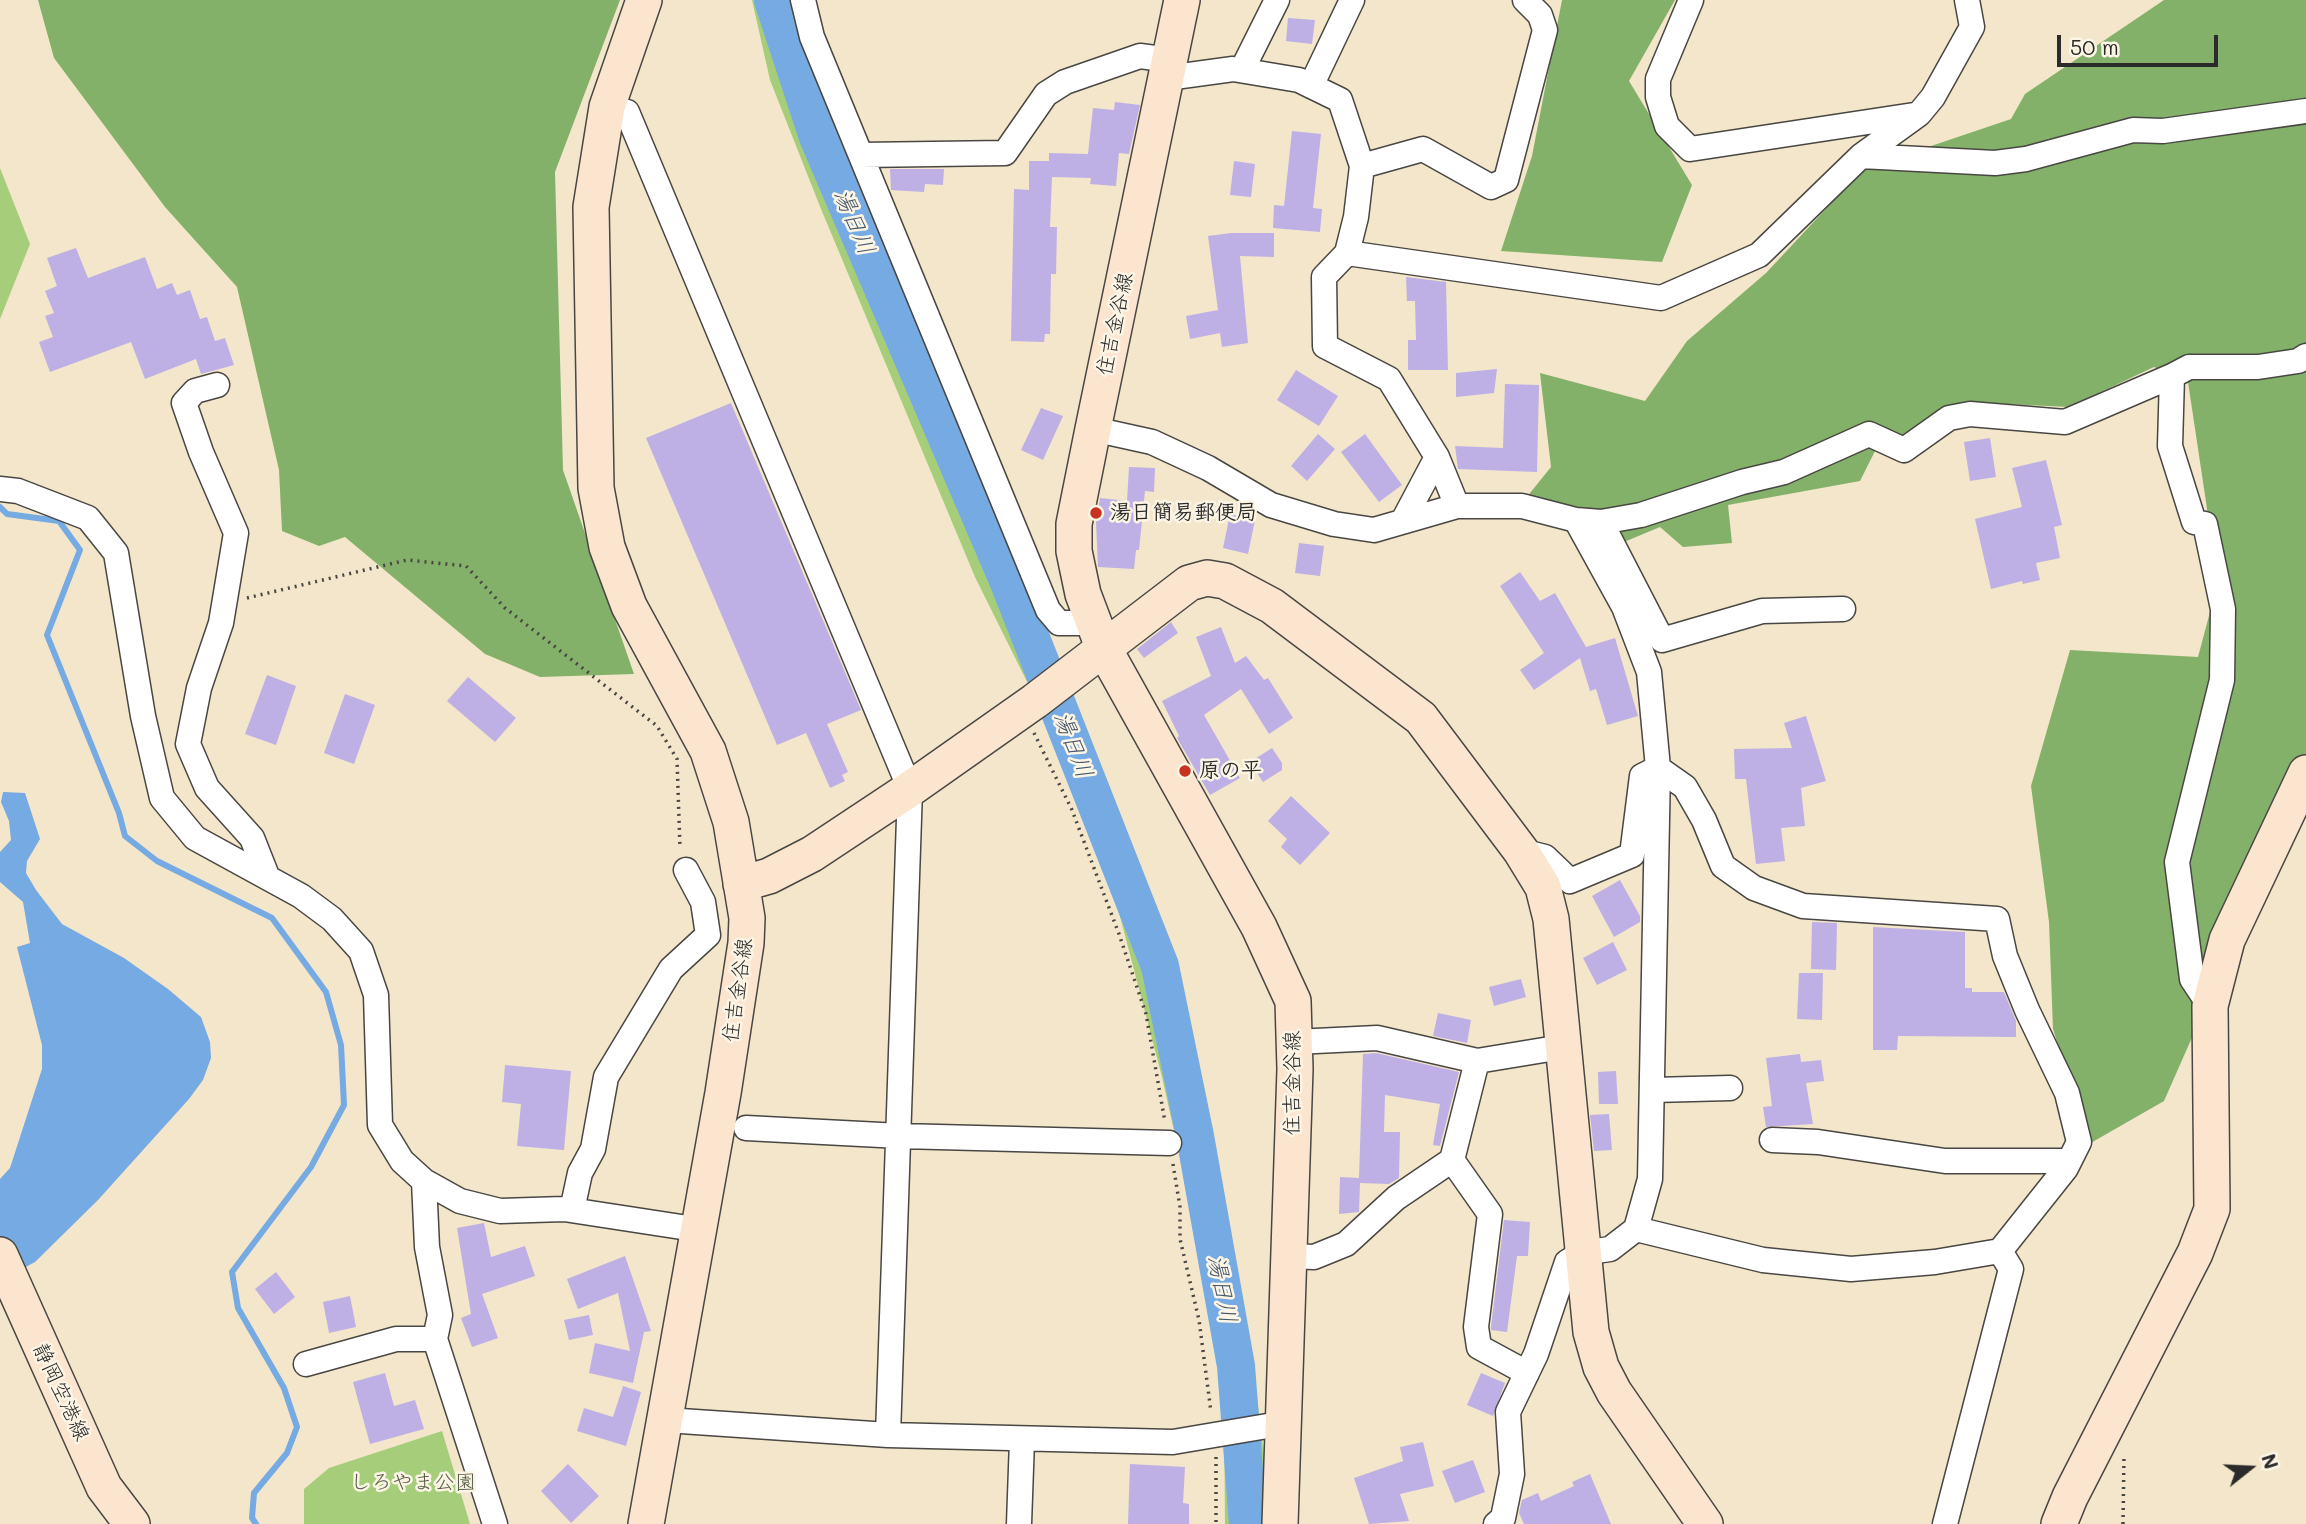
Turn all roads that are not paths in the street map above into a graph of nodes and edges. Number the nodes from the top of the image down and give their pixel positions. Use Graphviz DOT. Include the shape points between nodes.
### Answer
graph roads {
  1 [pos="644,0"];
  2 [pos="803,0"];
  3 [pos="1182,0"];
  4 [pos="1277,0"];
  5 [pos="1352,0"];
  6 [pos="1525,0"];
  7 [pos="1691,0"];
  8 [pos="1967,0"];
  9 [pos="1168,69"];
  10 [pos="1242,70"];
  11 [pos="1311,86"];
  12 [pos="607,107"];
  13 [pos="2306,111"];
  14 [pos="1919,114"];
  15 [pos="861,155"];
  16 [pos="1860,156"];
  17 [pos="1362,166"];
  18 [pos="1347,253"];
  19 [pos="2306,356"];
  20 [pos="2172,376"];
  21 [pos="217,385"];
  22 [pos="1093,429"];
  23 [pos="1437,457"];
  24 [pos="0,489"];
  25 [pos="1457,506"];
  26 [pos="1576,520"];
  27 [pos="1402,521"];
  28 [pos="1601,522"];
  29 [pos="1843,609"];
  30 [pos="1099,635"];
  31 [pos="1658,768"];
  32 [pos="2306,773"];
  33 [pos="910,789"];
  34 [pos="1521,850"];
  35 [pos="686,870"];
  36 [pos="267,876"];
  37 [pos="741,884"];
  38 [pos="2210,1006"];
  39 [pos="1295,1042"];
  40 [pos="1562,1047"];
  41 [pos="1477,1061"];
  42 [pos="1730,1087"];
  43 [pos="1653,1090"];
  44 [pos="746,1128"];
  45 [pos="900,1136"];
  46 [pos="1772,1140"];
  47 [pos="1169,1143"];
  48 [pos="1452,1160"];
  49 [pos="2069,1161"];
  50 [pos="424,1181"];
  51 [pos="572,1210"];
  52 [pos="1636,1229"];
  53 [pos="701,1230"];
  54 [pos="2000,1251"];
  55 [pos="1582,1254"];
  56 [pos="0,1255"];
  57 [pos="1290,1256"];
  58 [pos="435,1339"];
  59 [pos="306,1364"];
  60 [pos="1527,1373"];
  61 [pos="666,1420"];
  62 [pos="1273,1425"];
  63 [pos="888,1435"];
  64 [pos="1022,1440"];
  65 [pos="1502,1522"];
  66 [pos="132,1524"];
  67 [pos="495,1524"];
  68 [pos="646,1524"];
  69 [pos="1019,1524"];
  70 [pos="1280,1524"];
  71 [pos="1705,1524"];
  72 [pos="1945,1524"];
  73 [pos="2059,1524"];
  1 -- 12 [label="street, 住吉金谷線"];
  2 -- 15 [label="street" via="812,37"];
  3 -- 9 [label="street, 住吉金谷線"];
  4 -- 10 [label="street"];
  5 -- 11 [label="street"];
  6 -- 17 [label="street" via="1540,15 1545,30 1506,180 1491,187 1423,149"];
  7 -- 14 [label="street" via="1658,79 1667,126 1690,149"];
  8 -- 14 [label="street" via="1972,27"];
  9 -- 10 [label="street"];
  9 -- 15 [label="street" via="1140,56 1065,82 1046,94 1005,153"];
  9 -- 22 [label="street, 住吉金谷線"];
  10 -- 11 [label="street"];
  11 -- 17 [label="street" via="1340,100"];
  12 -- 33 [label="street" via="627,112"];
  12 -- 37 [label="street, 住吉金谷線" via="591,206 596,488 607,547 629,606 708,751 731,822"];
  13 -- 16 [label="street" via="2163,131 2133,130 1995,163"];
  14 -- 16 [label="street"];
  15 -- 30 [label="street" via="1048,610 1059,623"];
  16 -- 18 [label="street" via="1759,255 1661,298"];
  17 -- 18 [label="street"];
  18 -- 23 [label="street" via="1324,277 1325,346 1389,379"];
  19 -- 20 [label="street" via="2258,367 2189,367"];
  20 -- 28 [label="street" via="2065,422 1970,414 1949,418 1904,450 1869,435 1784,471 1641,515"];
  20 -- 38 [label="street" via="2171,446 2194,522 2205,524 2224,609 2222,680 2177,862 2192,979"];
  21 -- 36 [label="street" via="195,391 184,403 236,533 221,623 199,688 188,744 207,788 251,838"];
  22 -- 27 [label="street" via="1152,442 1271,505 1374,530"];
  22 -- 30 [label="street, 住吉金谷線" via="1074,524 1074,551 1083,594"];
  23 -- 25 [label="street"];
  23 -- 27 [label="street"];
  24 -- 36 [label="street" via="18,491 88,518 116,553 143,716 162,798 195,838"];
  25 -- 26 [label="street" via="1522,506"];
  25 -- 27 [label="street"];
  26 -- 28 [label="street"];
  26 -- 31 [label="street" via="1624,607 1649,672"];
  28 -- 29 [label="street" via="1662,640 1762,611"];
  30 -- 33 [label="street" via="1066,676"];
  30 -- 34 [label="street" via="1189,583 1206,578 1225,581 1272,606 1408,705 1439,739"];
  30 -- 39 [label="street, 住吉金谷線" via="1259,928 1293,1001"];
  31 -- 34 [label="street" via="1642,776 1632,855 1570,881 1545,857"];
  31 -- 43 [label="street"];
  31 -- 49 [label="street" via="1685,787 1723,866 1754,888 1803,906 1997,919 2022,999 2067,1093 2079,1142"];
  32 -- 38 [label="street" via="2227,940"];
  33 -- 37 [label="street" via="812,855"];
  33 -- 45 [label="street"];
  34 -- 40 [label="street" via="1543,887 1552,919"];
  35 -- 51 [label="street" via="703,902 708,935 671,969 606,1077 593,1149 580,1173"];
  36 -- 50 [label="street" via="332,919 361,951 376,995 380,1125 402,1161"];
  37 -- 53 [label="street, 住吉金谷線" via="746,943"];
  38 -- 73 [label="street" via="2212,1209 2195,1254"];
  39 -- 41 [label="street" via="1377,1038"];
  39 -- 57 [label="street, 住吉金谷線"];
  40 -- 41 [label="street"];
  40 -- 55 [label="street"];
  41 -- 48 [label="street"];
  42 -- 43 [label="street"];
  43 -- 52 [label="street" via="1650,1180"];
  44 -- 45 [label="street"];
  45 -- 47 [label="street"];
  45 -- 63 [label="street"];
  46 -- 49 [label="street" via="1818,1142 1945,1161"];
  48 -- 57 [label="street" via="1396,1198 1346,1244 1314,1257"];
  48 -- 60 [label="street" via="1490,1214 1476,1327 1479,1347"];
  49 -- 54 [label="street"];
  50 -- 51 [label="street" via="460,1201 499,1212"];
  50 -- 58 [label="street" via="427,1247 440,1315"];
  51 -- 53 [label="street"];
  52 -- 54 [label="street" via="1763,1260 1851,1269"];
  52 -- 55 [label="street" via="1610,1249"];
  53 -- 61 [label="street, 住吉金谷線"];
  54 -- 72 [label="street" via="2011,1269"];
  55 -- 60 [label="street" via="1567,1262"];
  55 -- 71 [label="street" via="1591,1332 1601,1367"];
  56 -- 66 [label="street, 静岡空港線" via="104,1487"];
  57 -- 62 [label="street, 住吉金谷線"];
  58 -- 59 [label="street" via="396,1339"];
  58 -- 67 [label="street"];
  60 -- 65 [label="street" via="1508,1412 1511,1474"];
  61 -- 63 [label="street"];
  61 -- 68 [label="street, 住吉金谷線"];
  62 -- 64 [label="street" via="1172,1442"];
  62 -- 70 [label="street, 住吉金谷線"];
  63 -- 64 [label="street"];
  64 -- 69 [label="street"];
}
